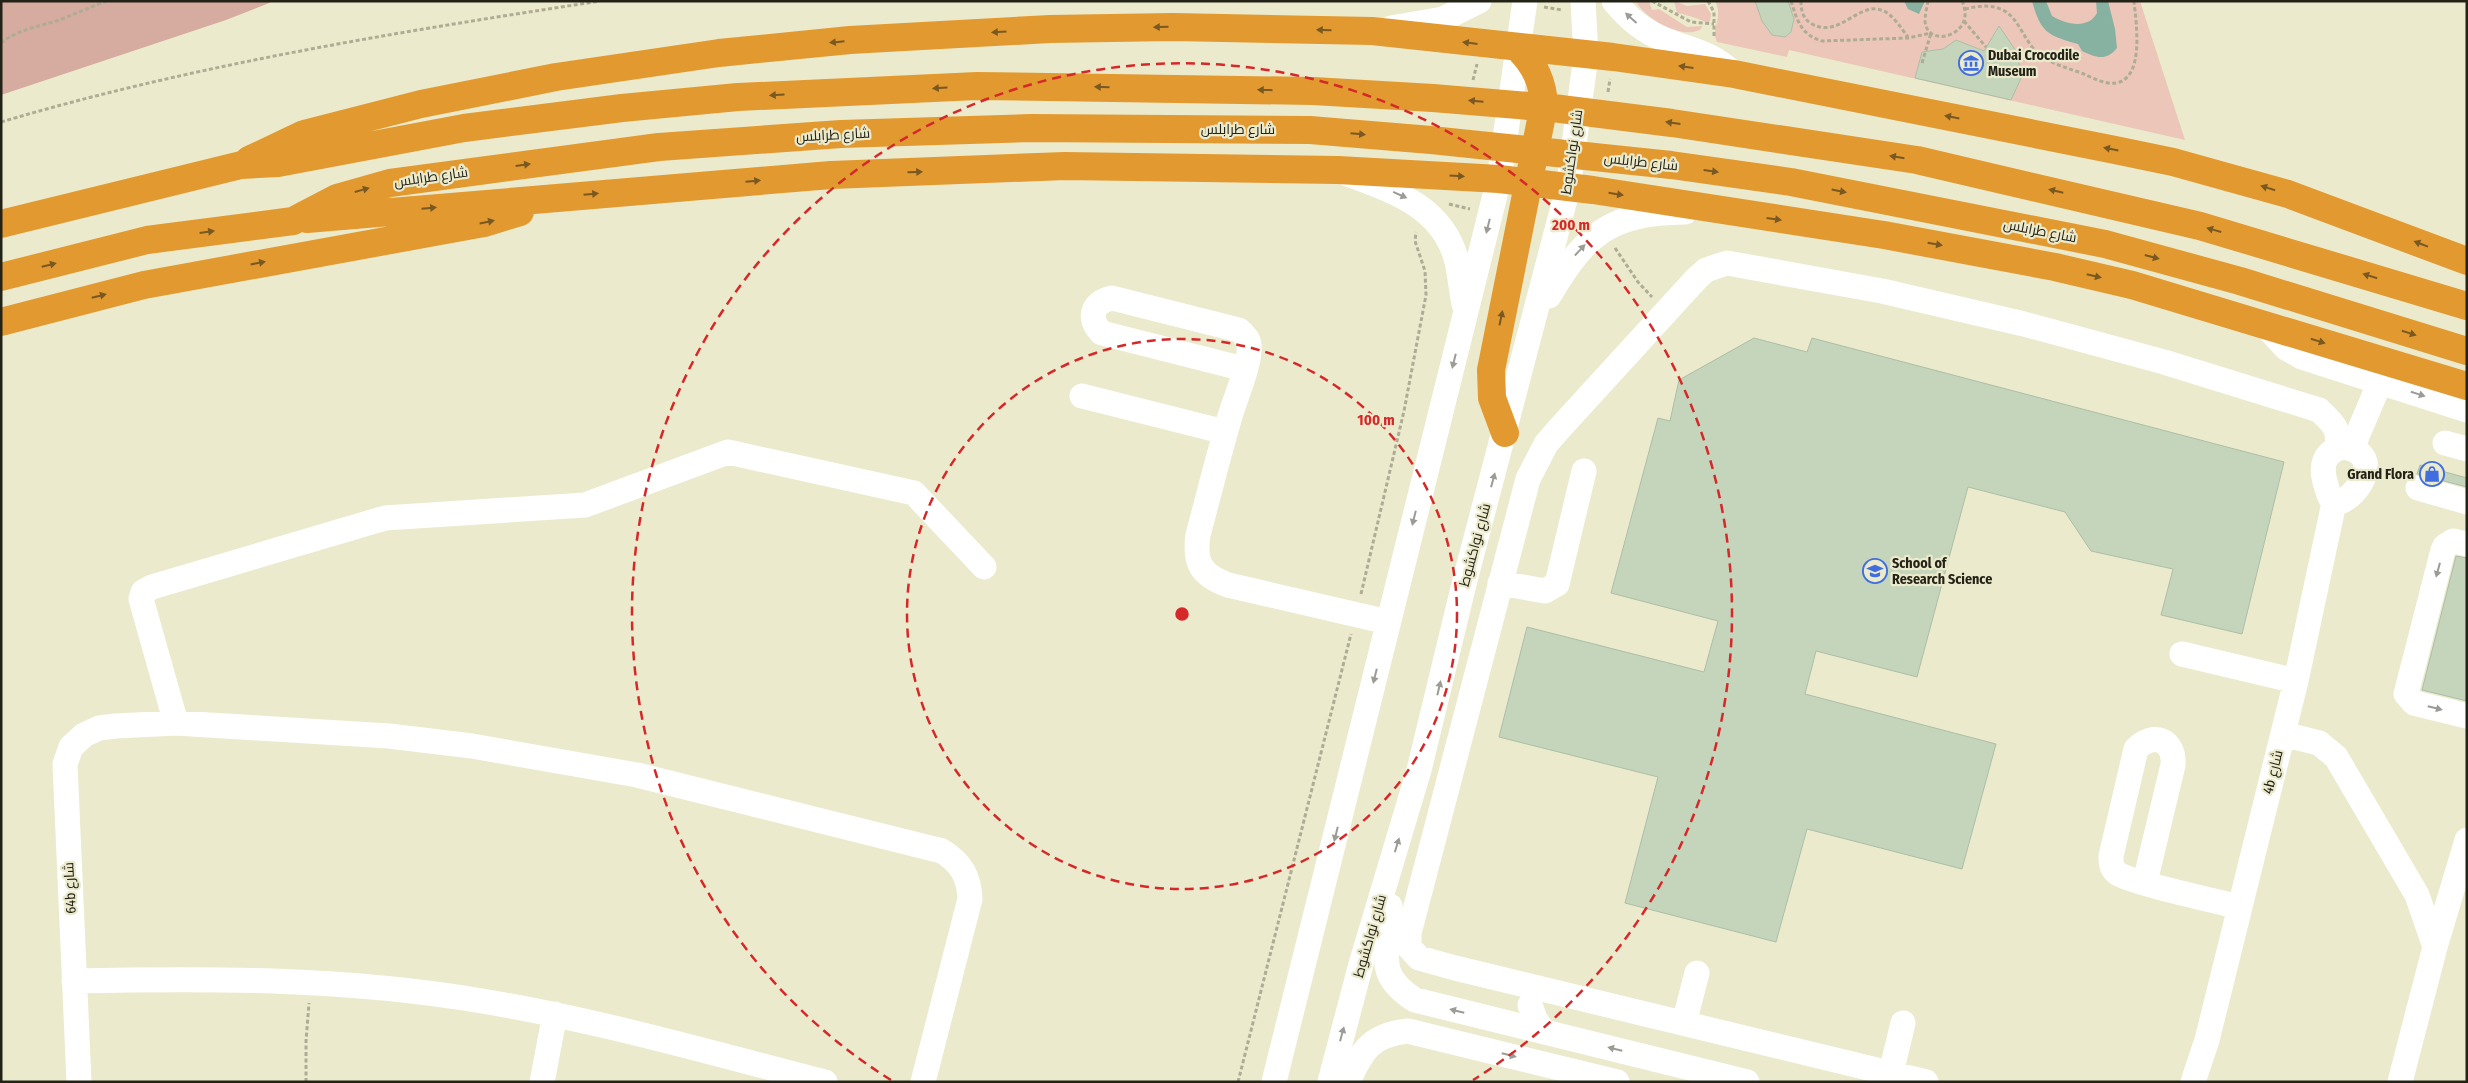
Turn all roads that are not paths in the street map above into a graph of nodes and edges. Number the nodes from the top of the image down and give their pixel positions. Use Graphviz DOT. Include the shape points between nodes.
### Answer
graph roads {
  1 [pos="1479,1"];
  2 [pos="1525,1"];
  3 [pos="1583,1"];
  4 [pos="1614,1"];
  5 [pos="1372,31"];
  6 [pos="1519,48"];
  7 [pos="1586,56"];
  8 [pos="1734,74"];
  9 [pos="241,165"];
  10 [pos="1338,170"];
  11 [pos="1499,178"];
  12 [pos="1530,182"];
  13 [pos="1568,188"];
  14 [pos="547,198"];
  15 [pos="1726,212"];
  16 [pos="293,220"];
  17 [pos="1,224"];
  18 [pos="2467,261"];
  19 [pos="1,277"];
  20 [pos="2467,306"];
  21 [pos="1466,314"];
  22 [pos="1535,320"];
  23 [pos="1,322"];
  24 [pos="2265,325"];
  25 [pos="2467,351"];
  26 [pos="1244,369"];
  27 [pos="2380,382"];
  28 [pos="2467,386"];
  29 [pos="1082,396"];
  30 [pos="2467,410"];
  31 [pos="1225,432"];
  32 [pos="1505,434"];
  33 [pos="2345,448"];
  34 [pos="1584,471"];
  35 [pos="2418,488"];
  36 [pos="2467,502"];
  37 [pos="2334,503"];
  38 [pos="2467,544"];
  39 [pos="984,567"];
  40 [pos="1500,583"];
  41 [pos="1388,622"];
  42 [pos="2182,654"];
  43 [pos="2296,682"];
  44 [pos="2467,716"];
  45 [pos="176,723"];
  46 [pos="2283,734"];
  47 [pos="2467,840"];
  48 [pos="2145,882"];
  49 [pos="1385,884"];
  50 [pos="2240,907"];
  51 [pos="2435,947"];
  52 [pos="1697,973"];
  53 [pos="74,981"];
  54 [pos="1533,996"];
  55 [pos="555,1014"];
  56 [pos="1684,1023"];
  57 [pos="1903,1023"];
  58 [pos="1510,1024"];
  59 [pos="1544,1032"];
  60 [pos="2207,1066"];
  61 [pos="1701,1070"];
  62 [pos="1891,1073"];
  63 [pos="1609,1081"];
  64 [pos="79,1082"];
  65 [pos="542,1082"];
  66 [pos="825,1082"];
  67 [pos="923,1082"];
  68 [pos="1274,1082"];
  69 [pos="1330,1082"];
  70 [pos="1348,1082"];
  71 [pos="1747,1082"];
  72 [pos="1926,1082"];
  73 [pos="2193,1082"];
  74 [pos="2400,1082"];
  1 -- 5 [label="street" via="1444,19"];
  2 -- 6 [label="street"];
  3 -- 7 [label="street, شارع نواكشوط"];
  8 -- 4 [label="street, one-way" via="1711,56 1648,31"];
  6 -- 5 [label="highway, one-way"];
  5 -- 9 [label="highway, one-way" via="1050,28 850,40 719,53 556,78 421,104 304,134"];
  6 -- 7 [label="highway"];
  6 -- 11 [label="street"];
  6 -- 12 [label="highway" via="1535,68 1543,92 1542,118"];
  8 -- 7 [label="highway, one-way"];
  7 -- 13 [label="street, شارع نواكشوط"];
  18 -- 8 [label="highway, one-way" via="2288,194 2173,162"];
  9 -- 17 [label="highway"];
  20 -- 9 [label="highway, one-way" via="2181,221 1917,160 1553,108 1433,98 1314,91 977,86 738,97 464,128 278,163"];
  10 -- 11 [label="highway, one-way"];
  14 -- 10 [label="highway, one-way" via="831,175 1065,166"];
  10 -- 21 [label="street, one-way" via="1404,196 1430,215 1441,228 1455,257"];
  11 -- 12 [label="highway"];
  11 -- 21 [label="street, one-way"];
  12 -- 13 [label="highway"];
  32 -- 12 [label="highway, one-way" via="1492,398 1491,370"];
  13 -- 15 [label="highway, one-way"];
  13 -- 22 [label="street, شارع نواكشوط"];
  16 -- 14 [label="highway, one-way"];
  23 -- 14 [label="highway, one-way" via="144,285 492,221 517,214"];
  22 -- 15 [label="street, one-way" via="1567,265 1603,230 1646,214"];
  15 -- 24 [label="highway, one-way" via="1884,235 2036,263 2132,286"];
  19 -- 16 [label="highway, شارع طرابلس, one-way" via="147,240"];
  16 -- 25 [label="highway, شارع طرابلس, one-way" via="337,198 390,183 659,147 841,134 1031,128 1310,130 1642,162 1791,182 2105,244 2240,280"];
  21 -- 41 [label="street, one-way"];
  22 -- 32 [label="street, شارع نواكشوط"];
  24 -- 27 [label="street" via="2286,348 2302,357"];
  24 -- 28 [label="highway, one-way"];
  26 -- 26 [label="street" via="1249,346 1239,330 1112,298 1102,300 1095,307 1095,326 1102,333"];
  26 -- 31 [label="street"];
  27 -- 30 [label="street, one-way"];
  27 -- 33 [label="street"];
  29 -- 31 [label="street"];
  31 -- 41 [label="street" via="1198,535 1196,552 1201,568 1213,580 1228,585"];
  49 -- 32 [label="street, شارع نواكشوط, one-way" via="1419,770"];
  33 -- 37 [label="street" via="2330,452 2322,465"];
  33 -- 37 [label="street" via="2364,459 2366,474 2343,501"];
  33 -- 40 [label="street" via="2331,421 2319,410 2164,362 2024,324 1882,291 1727,263 1706,270 1546,444 1528,480"];
  34 -- 40 [label="street" via="1557,584 1545,591"];
  35 -- 36 [label="street"];
  37 -- 43 [label="street, 4b شارع"];
  38 -- 44 [label="street, one-way" via="2453,541 2443,550 2406,694 2414,703"];
  39 -- 45 [label="street" via="914,493 728,452 585,505 385,518 144,592 142,599"];
  40 -- 54 [label="street" via="1408,940 1409,947 1419,958"];
  41 -- 68 [label="street, one-way"];
  42 -- 43 [label="street"];
  43 -- 46 [label="street, 4b شارع"];
  45 -- 53 [label="street, 64b شارع" via="99,728 84,735 72,748 65,764"];
  45 -- 67 [label="street, 64b شارع" via="389,736 472,746 698,789 942,851 955,859 964,871 970,899"];
  46 -- 50 [label="street, 4b شارع"];
  46 -- 51 [label="street" via="2319,744 2336,757 2416,894"];
  47 -- 51 [label="street"];
  48 -- 48 [label="street" via="2120,875 2111,861 2136,749 2142,743 2158,739 2171,748 2173,764"];
  48 -- 50 [label="street"];
  58 -- 49 [label="street, one-way" via="1416,1000 1402,992 1386,965 1390,909"];
  69 -- 49 [label="street, شارع نواكشوط, one-way"];
  50 -- 60 [label="street, 4b شارع"];
  51 -- 74 [label="street"];
  52 -- 56 [label="street"];
  53 -- 55 [label="street" via="311,982 409,990"];
  53 -- 64 [label="street, 64b شارع"];
  54 -- 56 [label="street"];
  54 -- 58 [label="street" via="1521,1016"];
  54 -- 59 [label="street" via="1535,1020"];
  55 -- 65 [label="street"];
  55 -- 66 [label="street"];
  56 -- 62 [label="street"];
  57 -- 62 [label="street"];
  58 -- 59 [label="street"];
  61 -- 59 [label="street, one-way"];
  60 -- 73 [label="street, 4b شارع"];
  61 -- 63 [label="street" via="1676,1075 1626,1070"];
  61 -- 71 [label="street"];
  62 -- 72 [label="street"];
  70 -- 63 [label="street, one-way" via="1356,1061 1366,1048 1392,1033 1408,1032"];
}
